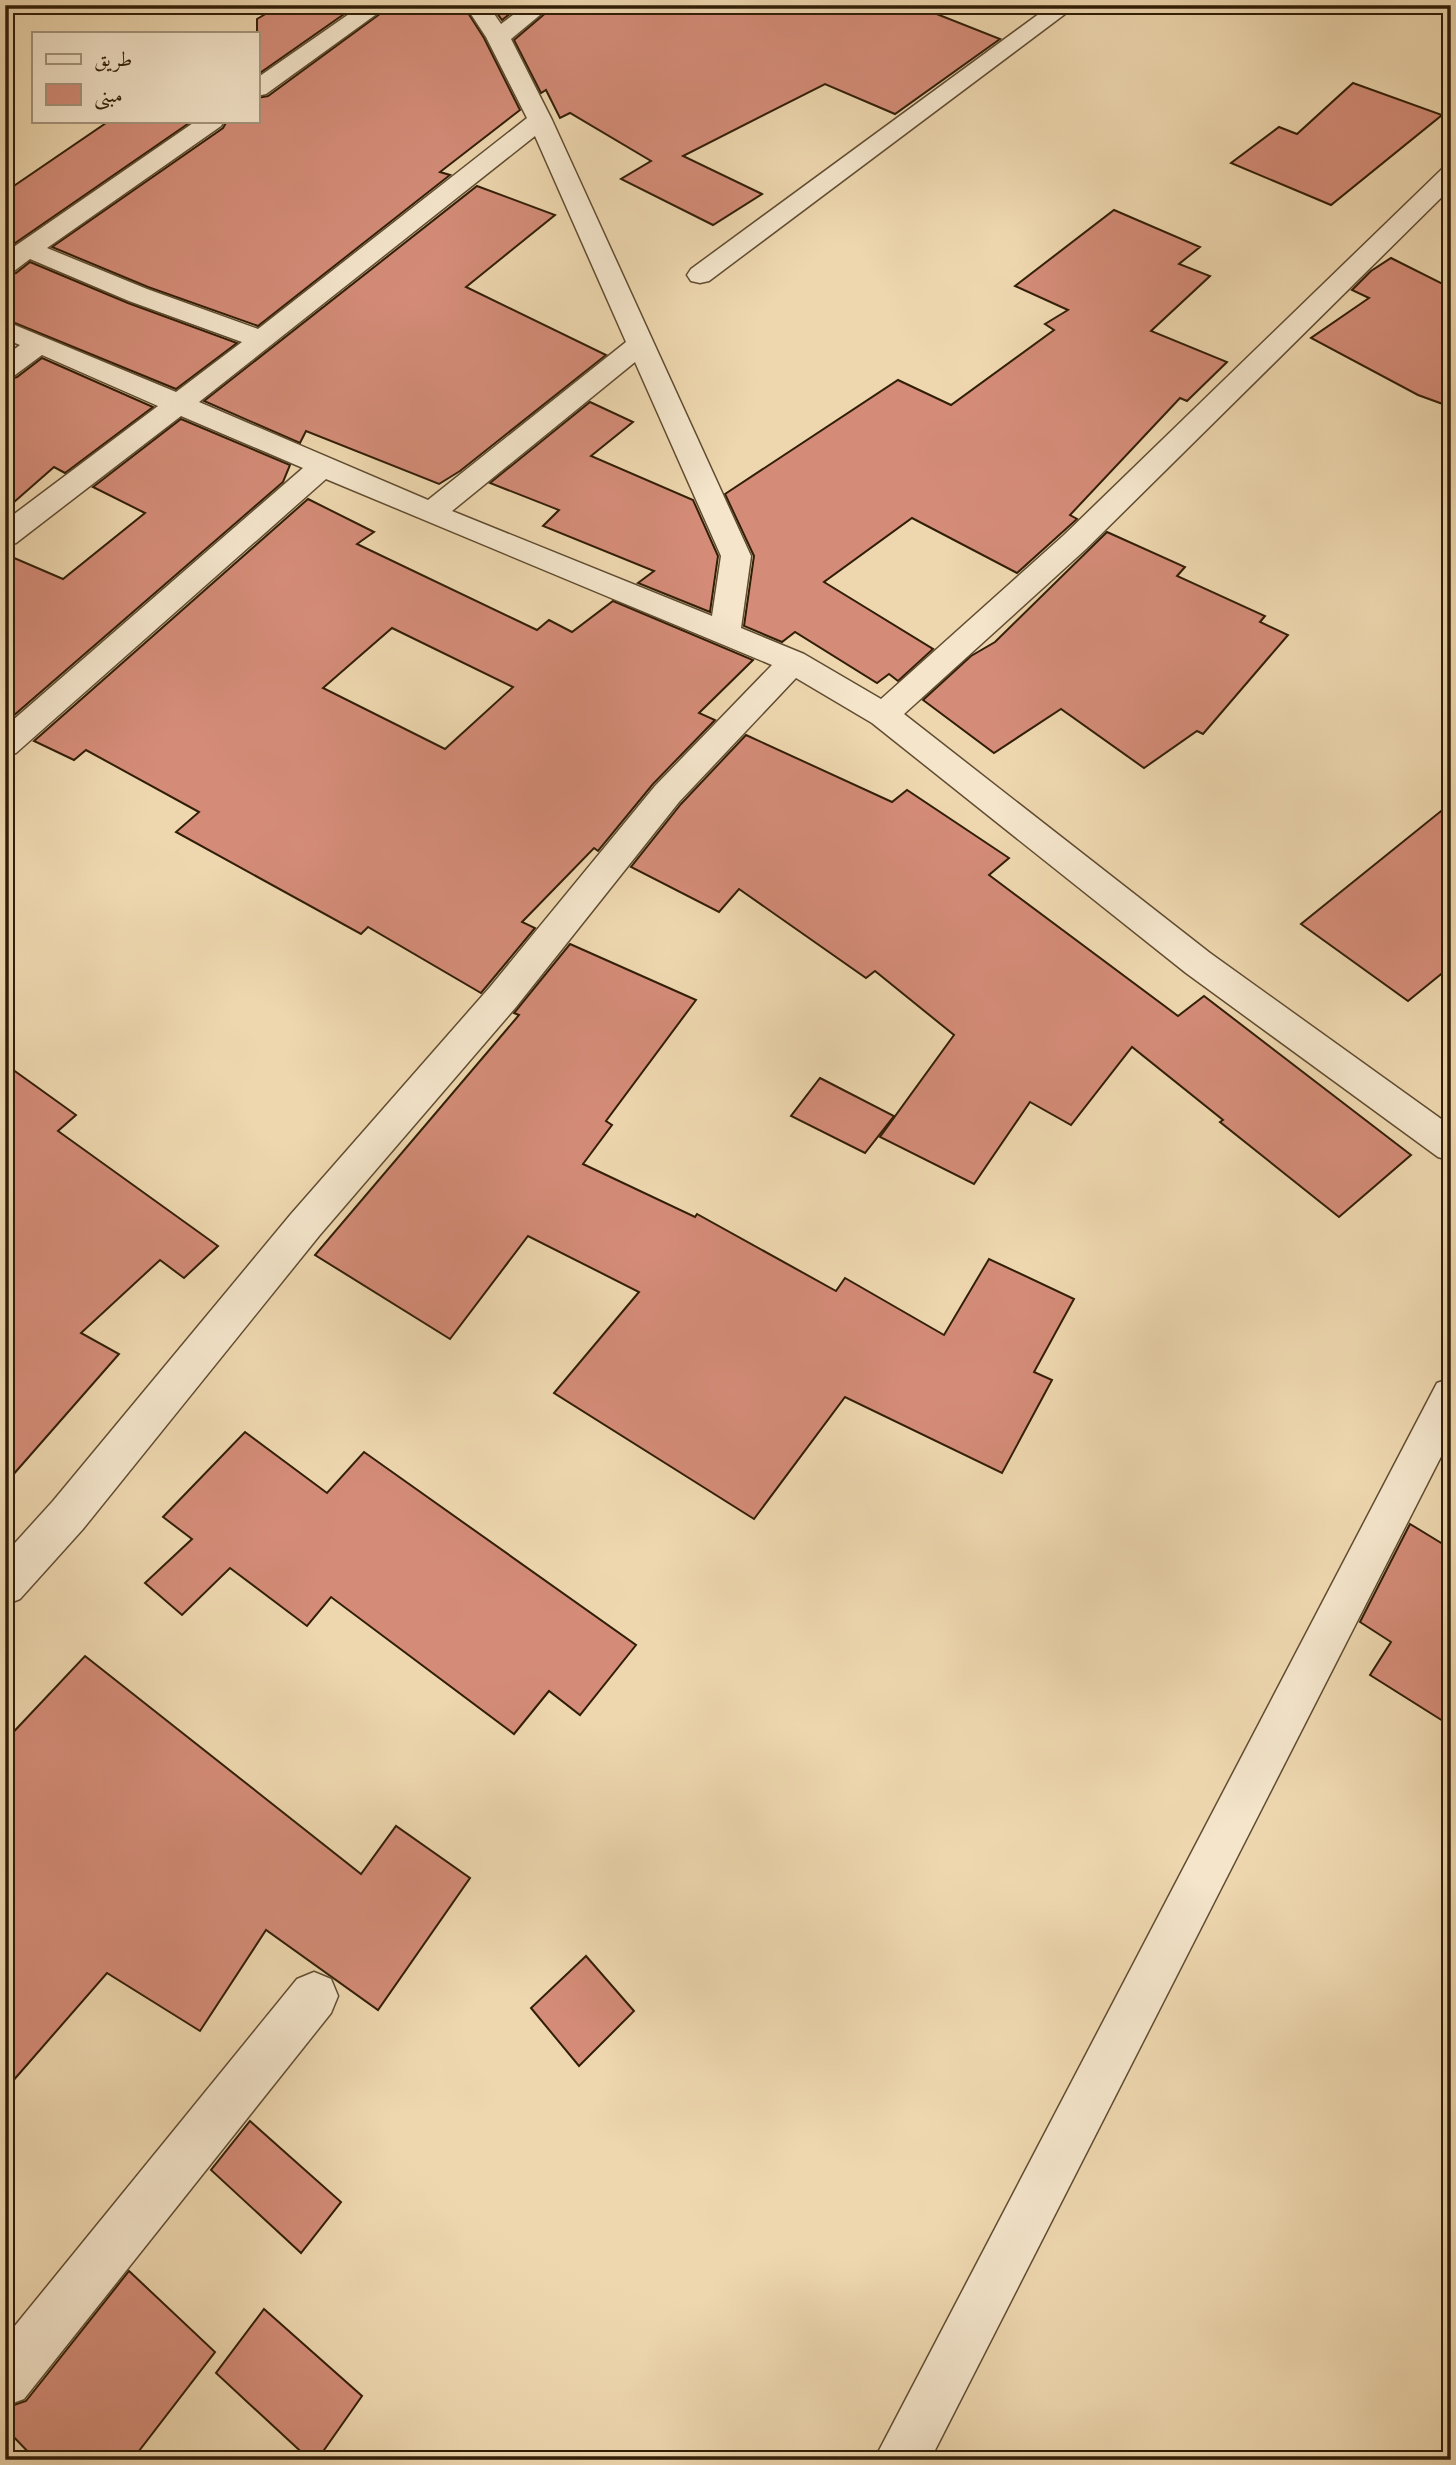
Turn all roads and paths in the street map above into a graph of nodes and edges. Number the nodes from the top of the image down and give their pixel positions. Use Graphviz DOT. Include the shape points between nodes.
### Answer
graph roads {
  1 [pos="378,5"];
  2 [pos="475,5"];
  3 [pos="541,5"];
  4 [pos="1066,5"];
  5 [pos="498,37"];
  6 [pos="259,88"];
  7 [pos="540,120"];
  8 [pos="211,122"];
  9 [pos="1451,174"];
  10 [pos="28,249"];
  11 [pos="5,265"];
  12 [pos="700,275"];
  13 [pos="5,329"];
  14 [pos="262,340"];
  15 [pos="39,344"];
  16 [pos="641,344"];
  17 [pos="5,369"];
  18 [pos="177,404"];
  19 [pos="322,467"];
  20 [pos="430,513"];
  21 [pos="5,536"];
  22 [pos="725,633"];
  23 [pos="793,662"];
  24 [pos="883,715"];
  25 [pos="5,745"];
  26 [pos="1451,1146"];
  27 [pos="1451,1396"];
  28 [pos="5,1585"];
  29 [pos="314,1996"];
  30 [pos="5,2381"];
  31 [pos="901,2460"];
  1 -- 6 [label="street"];
  2 -- 5 [label="street"];
  3 -- 5 [label="street"];
  4 -- 12 [label="street"];
  5 -- 7 [label="street"];
  7 -- 14 [label="street"];
  7 -- 16 [label="street"];
  8 -- 10 [label="street"];
  9 -- 24 [label="street" via="1075,542"];
  10 -- 11 [label="street"];
  10 -- 14 [label="street"];
  13 -- 15 [label="street"];
  14 -- 18 [label="street"];
  15 -- 17 [label="street"];
  15 -- 18 [label="street"];
  16 -- 20 [label="street"];
  16 -- 22 [label="street" via="736,556"];
  18 -- 19 [label="street"];
  18 -- 21 [label="street"];
  19 -- 20 [label="street"];
  19 -- 25 [label="street"];
  20 -- 22 [label="street"];
  22 -- 23 [label="street"];
  23 -- 24 [label="street"];
  23 -- 28 [label="street" via="667,794 503,997 305,1225 68,1515"];
  24 -- 26 [label="street" via="1198,963"];
  27 -- 31 [label="street"];
  29 -- 30 [label="street"];
}
